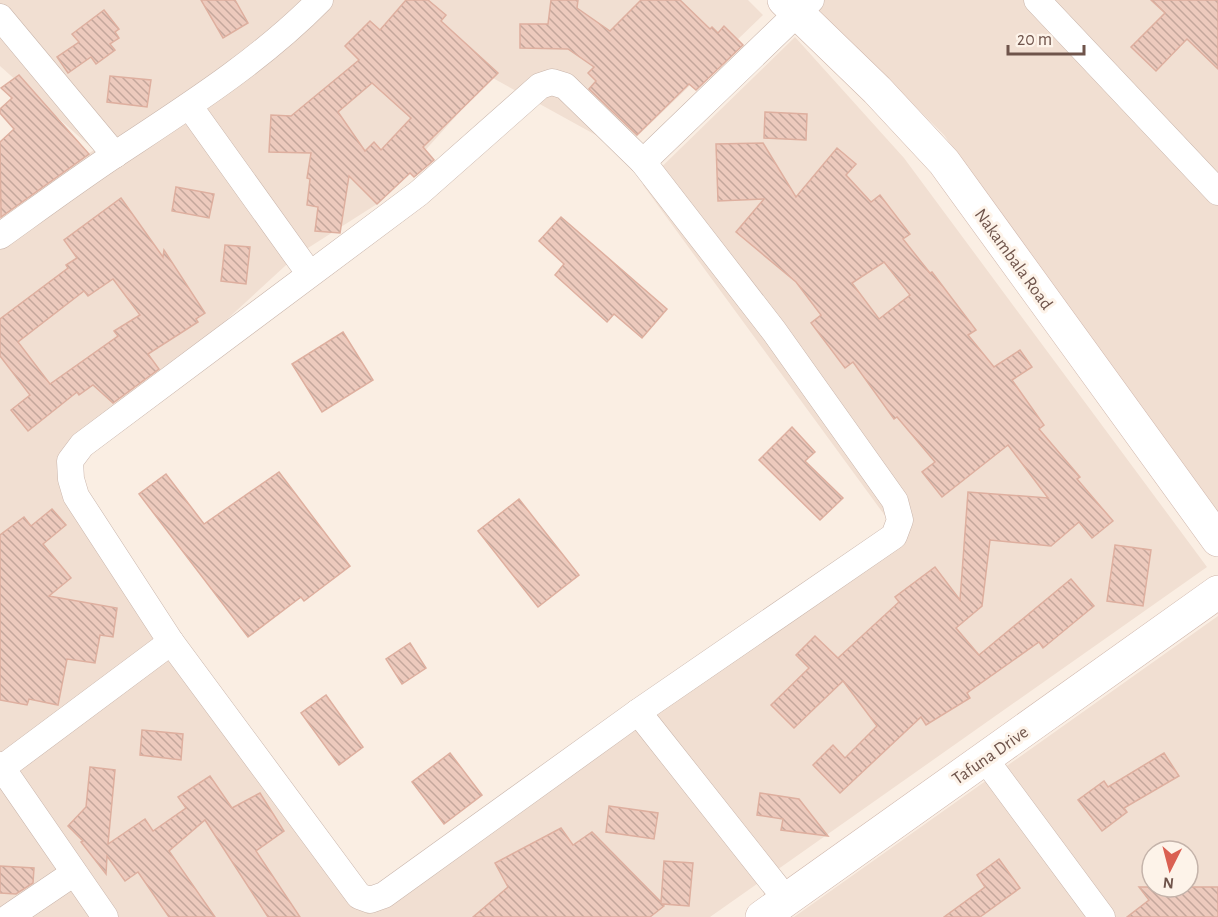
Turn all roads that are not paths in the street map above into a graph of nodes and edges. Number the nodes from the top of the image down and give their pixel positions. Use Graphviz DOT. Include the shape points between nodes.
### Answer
graph roads {
  1 [pos="320,0"];
  2 [pos="1037,0"];
  3 [pos="798,4"];
  4 [pos="0,17"];
  5 [pos="190,107"];
  6 [pos="115,155"];
  7 [pos="643,162"];
  8 [pos="1218,192"];
  9 [pos="0,236"];
  10 [pos="309,273"];
  11 [pos="1218,540"];
  12 [pos="1218,592"];
  13 [pos="171,642"];
  14 [pos="638,712"];
  15 [pos="985,759"];
  16 [pos="1,766"];
  17 [pos="74,873"];
  18 [pos="774,908"];
  19 [pos="9,917"];
  20 [pos="105,917"];
  21 [pos="1102,917"];
  1 -- 5 [label="street"];
  2 -- 8 [label="street"];
  3 -- 7 [label="street"];
  3 -- 11 [label="main road, Nakambala Road" via="944,162"];
  4 -- 6 [label="street"];
  5 -- 6 [label="street"];
  5 -- 10 [label="street"];
  6 -- 9 [label="street"];
  7 -- 10 [label="street" via="565,86 552,82 540,86 419,193"];
  7 -- 14 [label="street" via="896,501 900,520 894,536"];
  10 -- 13 [label="street" via="82,445 70,461 70,479 76,496"];
  12 -- 15 [label="main road, Tafuna Drive"];
  13 -- 14 [label="street" via="359,896 370,900 384,895"];
  13 -- 16 [label="street"];
  14 -- 18 [label="street"];
  15 -- 18 [label="main road, Tafuna Drive"];
  15 -- 21 [label="street"];
  16 -- 17 [label="street"];
  17 -- 19 [label="street"];
  17 -- 20 [label="street"];
}
